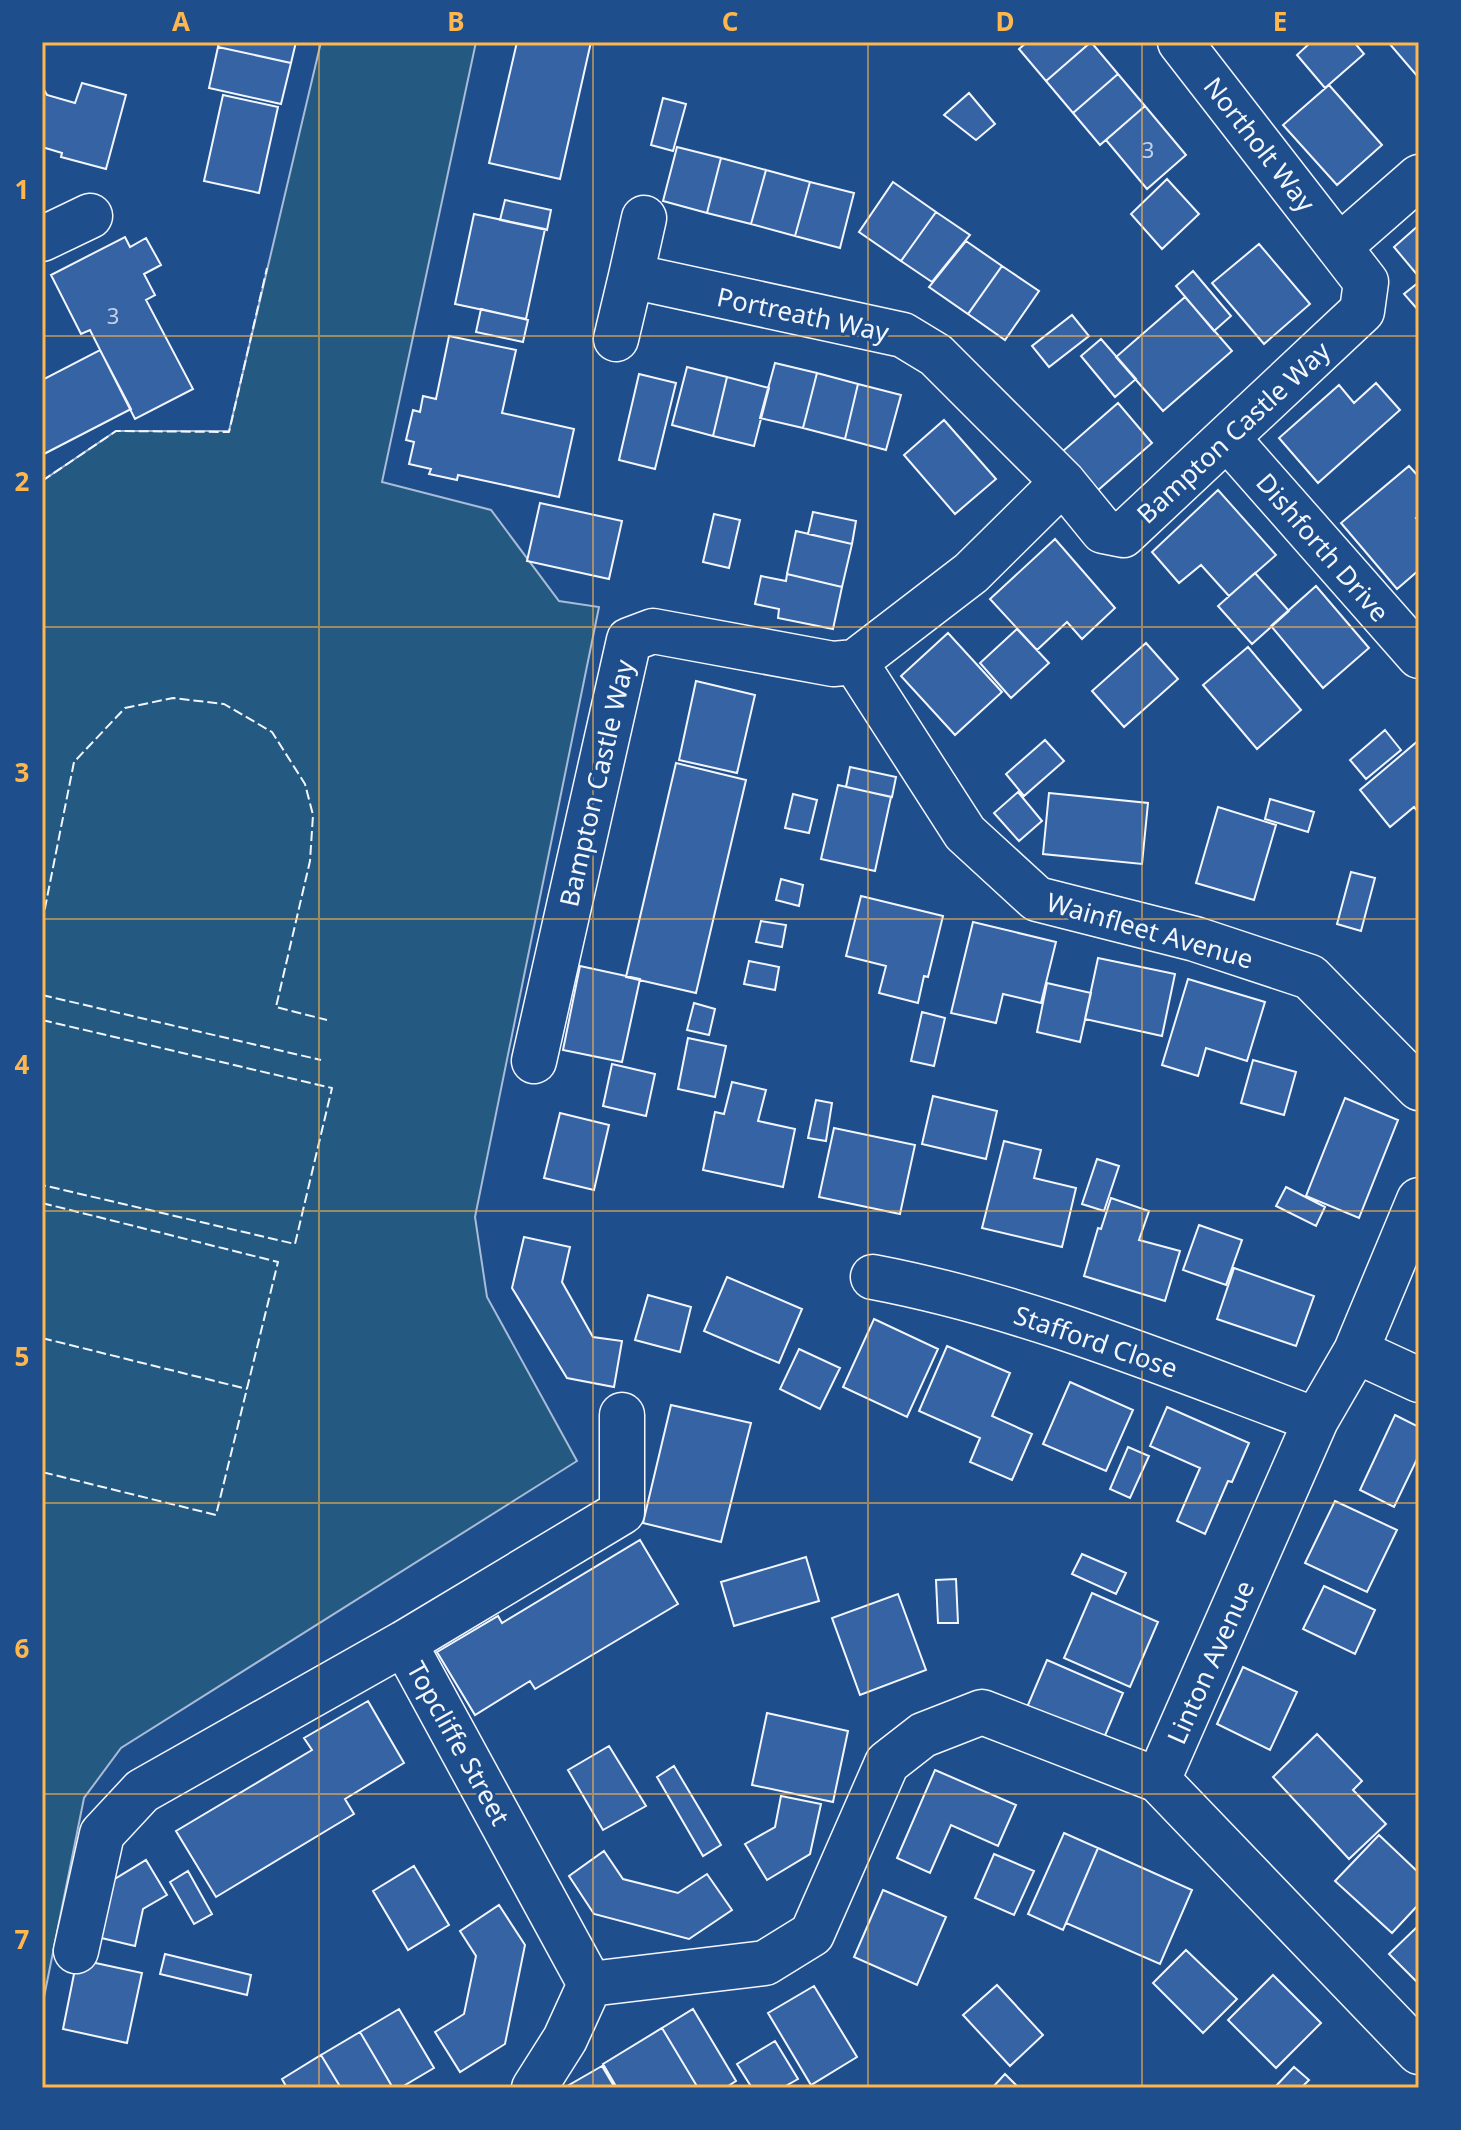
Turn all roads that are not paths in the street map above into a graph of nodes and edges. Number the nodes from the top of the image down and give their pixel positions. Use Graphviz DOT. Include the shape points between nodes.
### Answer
graph roads {
  1 [pos="1180,42"];
  2 [pos="1419,177"];
  3 [pos="90,216"];
  4 [pos="644,218"];
  5 [pos="42,239"];
  6 [pos="1339,247"];
  7 [pos="631,276"];
  8 [pos="616,339"];
  9 [pos="1228,439"];
  10 [pos="1063,482"];
  11 [pos="1419,656"];
  12 [pos="855,662"];
  13 [pos="534,1061"];
  14 [pos="1419,1088"];
  15 [pos="1419,1200"];
  16 [pos="873,1277"];
  17 [pos="1356,1351"];
  18 [pos="1419,1380"];
  19 [pos="622,1415"];
  20 [pos="1316,1420"];
  21 [pos="404,1643"];
  22 [pos="1158,1780"];
  23 [pos="76,1951"];
  24 [pos="590,1984"];
  25 [pos="1419,2052"];
  26 [pos="534,2088"];
  1 -- 6 [label="street, Northolt Way"];
  2 -- 6 [label="street"];
  3 -- 5 [label="street"];
  4 -- 7 [label="street"];
  6 -- 9 [label="street, Bampton Castle Way" via="1366,282 1362,311"];
  7 -- 8 [label="street"];
  7 -- 10 [label="street, Portreath Way" via="903,335 936,355"];
  9 -- 10 [label="street, Bampton Castle Way" via="1123,535 1103,531"];
  9 -- 11 [label="street, Dishforth Drive"];
  10 -- 12 [label="street" via="971,573"];
  12 -- 13 [label="street, Bampton Castle Way" via="833,664 653,631 629,640"];
  12 -- 14 [label="street, Wainfleet Avenue" via="965,833 1037,899 1195,939 1310,977"];
  15 -- 17 [label="street, Linton Avenue"];
  16 -- 20 [label="street, Stafford Close" via="928,1287 1069,1328"];
  17 -- 18 [label="street"];
  17 -- 20 [label="street, Linton Avenue"];
  19 -- 21 [label="street, Topcliffe Street" via="622,1512"];
  20 -- 22 [label="street, Linton Avenue"];
  21 -- 23 [label="street" via="142,1791 102,1834"];
  21 -- 24 [label="street, Topcliffe Street"];
  22 -- 24 [label="street" via="982,1712 923,1735 887,1763 812,1934 765,1963"];
  22 -- 25 [label="street"];
  24 -- 26 [label="street" via="565,2039"];
}
